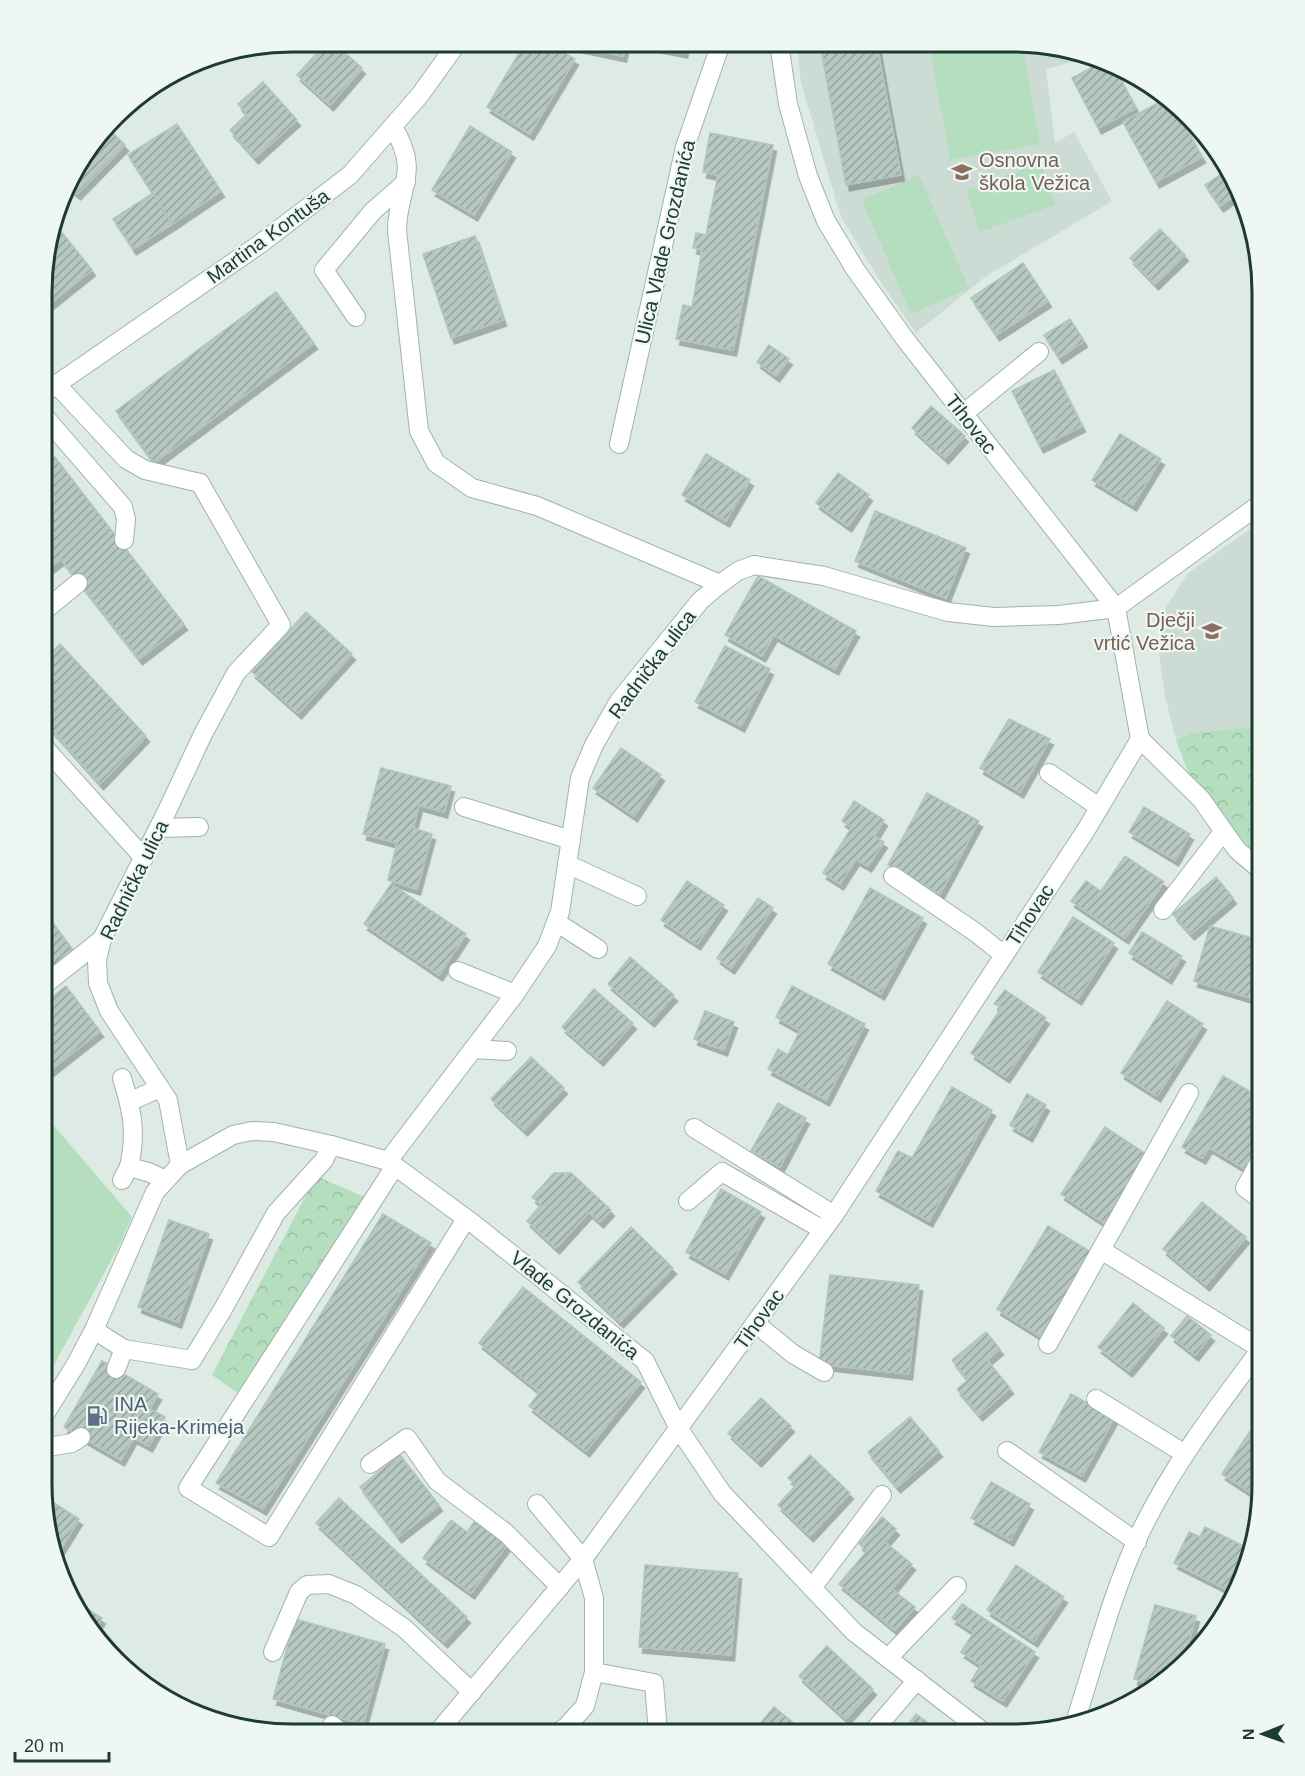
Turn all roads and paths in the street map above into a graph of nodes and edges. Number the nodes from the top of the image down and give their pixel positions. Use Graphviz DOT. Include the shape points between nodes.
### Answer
graph roads {
  1 [pos="453,52"];
  2 [pos="718,52"];
  3 [pos="780,52"];
  4 [pos="393,128"];
  5 [pos="406,182"];
  6 [pos="356,317"];
  7 [pos="1039,352"];
  8 [pos="52,387"];
  9 [pos="52,390"];
  10 [pos="963,414"];
  11 [pos="52,425"];
  12 [pos="619,444"];
  13 [pos="1252,510"];
  14 [pos="124,540"];
  15 [pos="78,584"];
  16 [pos="720,584"];
  17 [pos="52,605"];
  18 [pos="1116,608"];
  19 [pos="1140,739"];
  20 [pos="52,756"];
  21 [pos="1049,773"];
  22 [pos="464,807"];
  23 [pos="1099,807"];
  24 [pos="200,827"];
  25 [pos="159,828"];
  26 [pos="1223,832"];
  27 [pos="571,840"];
  28 [pos="144,858"];
  29 [pos="1252,863"];
  30 [pos="567,864"];
  31 [pos="893,876"];
  32 [pos="637,896"];
  33 [pos="1163,910"];
  34 [pos="556,921"];
  35 [pos="102,939"];
  36 [pos="598,950"];
  37 [pos="1004,954"];
  38 [pos="459,971"];
  39 [pos="52,979"];
  40 [pos="515,994"];
  41 [pos="473,1049"];
  42 [pos="507,1052"];
  43 [pos="122,1078"];
  44 [pos="160,1088"];
  45 [pos="1189,1093"];
  46 [pos="129,1102"];
  47 [pos="694,1128"];
  48 [pos="331,1145"];
  49 [pos="391,1164"];
  50 [pos="180,1165"];
  51 [pos="1252,1176"];
  52 [pos="166,1180"];
  53 [pos="1252,1193"];
  54 [pos="688,1201"];
  55 [pos="834,1215"];
  56 [pos="471,1222"];
  57 [pos="823,1230"];
  58 [pos="1101,1250"];
  59 [pos="755,1323"];
  60 [pos="94,1330"];
  61 [pos="1252,1341"];
  62 [pos="1048,1344"];
  63 [pos="124,1349"];
  64 [pos="1252,1361"];
  65 [pos="116,1369"];
  66 [pos="824,1372"];
  67 [pos="1096,1399"];
  68 [pos="52,1403"];
  69 [pos="679,1429"];
  70 [pos="81,1437"];
  71 [pos="52,1446"];
  72 [pos="1007,1451"];
  73 [pos="1185,1454"];
  74 [pos="370,1464"];
  75 [pos="882,1495"];
  76 [pos="537,1504"];
  77 [pos="1137,1542"];
  78 [pos="583,1559"];
  79 [pos="957,1586"];
  80 [pos="560,1587"];
  81 [pos="812,1588"];
  82 [pos="273,1652"];
  83 [pos="888,1658"];
  84 [pos="594,1672"];
  85 [pos="916,1680"];
  86 [pos="472,1692"];
  87 [pos="1077,1714"];
  88 [pos="445,1724"];
  89 [pos="569,1724"];
  90 [pos="657,1724"];
  91 [pos="879,1724"];
  92 [pos="973,1724"];
  1 -- 4 [label="street, Martina Kontuša"];
  2 -- 12 [label="street, Ulica Vlade Grozdanića" via="685,147"];
  3 -- 10 [label="street, Tihovac" via="788,104 808,176 826,221 855,269"];
  4 -- 5 [label="street" via="406,154"];
  4 -- 8 [label="street, Martina Kontuša" via="350,175 260,244"];
  5 -- 6 [label="street" via="373,211 324,270"];
  5 -- 16 [label="street" via="397,230 419,431 436,463 472,488 537,506"];
  7 -- 10 [label="street"];
  9 -- 25 [label="street, Radnička ulica" via="126,459 145,470 200,483 281,625 236,673 202,734"];
  10 -- 18 [label="street, Tihovac"];
  11 -- 14 [label="street" via="123,507"];
  13 -- 18 [label="street, Radnička ulica"];
  15 -- 17 [label="street"];
  16 -- 18 [label="street, Radnička ulica" via="754,565 824,576 948,612 994,618"];
  16 -- 27 [label="street, Radnička ulica" via="700,601 619,701 580,778"];
  18 -- 19 [label="street, Tihovac"];
  19 -- 23 [label="street, Tihovac"];
  19 -- 26 [label="street" via="1201,799"];
  20 -- 28 [label="street"];
  21 -- 23 [label="street"];
  22 -- 27 [label="street"];
  23 -- 37 [label="street, Tihovac"];
  24 -- 25 [label="street"];
  25 -- 28 [label="street, Radnička ulica"];
  26 -- 29 [label="street"];
  26 -- 33 [label="street"];
  27 -- 30 [label="street, Radnička ulica"];
  28 -- 35 [label="street, Radnička ulica"];
  30 -- 32 [label="street"];
  30 -- 34 [label="street, Radnička ulica"];
  31 -- 37 [label="street"];
  34 -- 36 [label="street"];
  34 -- 40 [label="street, Radnička ulica" via="547,946"];
  35 -- 39 [label="street"];
  35 -- 44 [label="street, Radnička ulica" via="97,960 99,983 109,1011"];
  37 -- 55 [label="street, Tihovac"];
  38 -- 40 [label="street"];
  40 -- 41 [label="street, Radnička ulica"];
  41 -- 42 [label="street"];
  41 -- 49 [label="street, Radnička ulica"];
  43 -- 46 [label="street"];
  44 -- 46 [label="street"];
  44 -- 50 [label="street, Radnička ulica" via="168,1100"];
  45 -- 58 [label="street"];
  46 -- 52 [label="street" via="134,1135 126,1173 148,1172"];
  47 -- 55 [label="street"];
  48 -- 49 [label="street, Vlade Grozdanića"];
  48 -- 50 [label="street, Vlade Grozdanića" via="252,1131 233,1135"];
  48 -- 63 [label="street" via="324,1160 276,1213 192,1360"];
  49 -- 56 [label="street, Vlade Grozdanića"];
  49 -- 56 [label="street, Radnička ulica" via="188,1488 269,1537"];
  50 -- 52 [label="street"];
  51 -- 53 [label="street" via="1245,1188"];
  52 -- 60 [label="street" via="155,1192"];
  54 -- 57 [label="street" via="722,1172"];
  55 -- 57 [label="street, Tihovac"];
  56 -- 69 [label="street, Vlade Grozdanića" via="645,1361"];
  57 -- 59 [label="street, Tihovac"];
  58 -- 61 [label="street"];
  58 -- 62 [label="street"];
  59 -- 66 [label="street" via="793,1354"];
  59 -- 69 [label="street, Tihovac"];
  60 -- 63 [label="street"];
  60 -- 68 [label="street"];
  63 -- 65 [label="street"];
  64 -- 73 [label="street"];
  67 -- 73 [label="street"];
  69 -- 78 [label="street, Tihovac"];
  69 -- 81 [label="street, Vlade Grozdanića" via="722,1493"];
  70 -- 71 [label="street"];
  72 -- 77 [label="street"];
  73 -- 77 [label="street"];
  74 -- 80 [label="street" via="407,1438 437,1481 506,1533"];
  75 -- 81 [label="street"];
  76 -- 78 [label="street"];
  77 -- 87 [label="street" via="1121,1577"];
  78 -- 80 [label="street, Tihovac"];
  78 -- 84 [label="street" via="594,1598"];
  79 -- 83 [label="street"];
  80 -- 86 [label="street, Tihovac"];
  81 -- 83 [label="street, Vlade Grozdanića" via="854,1632"];
  82 -- 86 [label="street" via="299,1592 307,1585 330,1584 356,1595 404,1628"];
  83 -- 85 [label="street, Vlade Grozdanića"];
  84 -- 89 [label="street" via="585,1706"];
  84 -- 90 [label="street" via="654,1683"];
  85 -- 91 [label="street"];
  85 -- 92 [label="street, Vlade Grozdanića"];
  86 -- 88 [label="street, Tihovac"];
}
